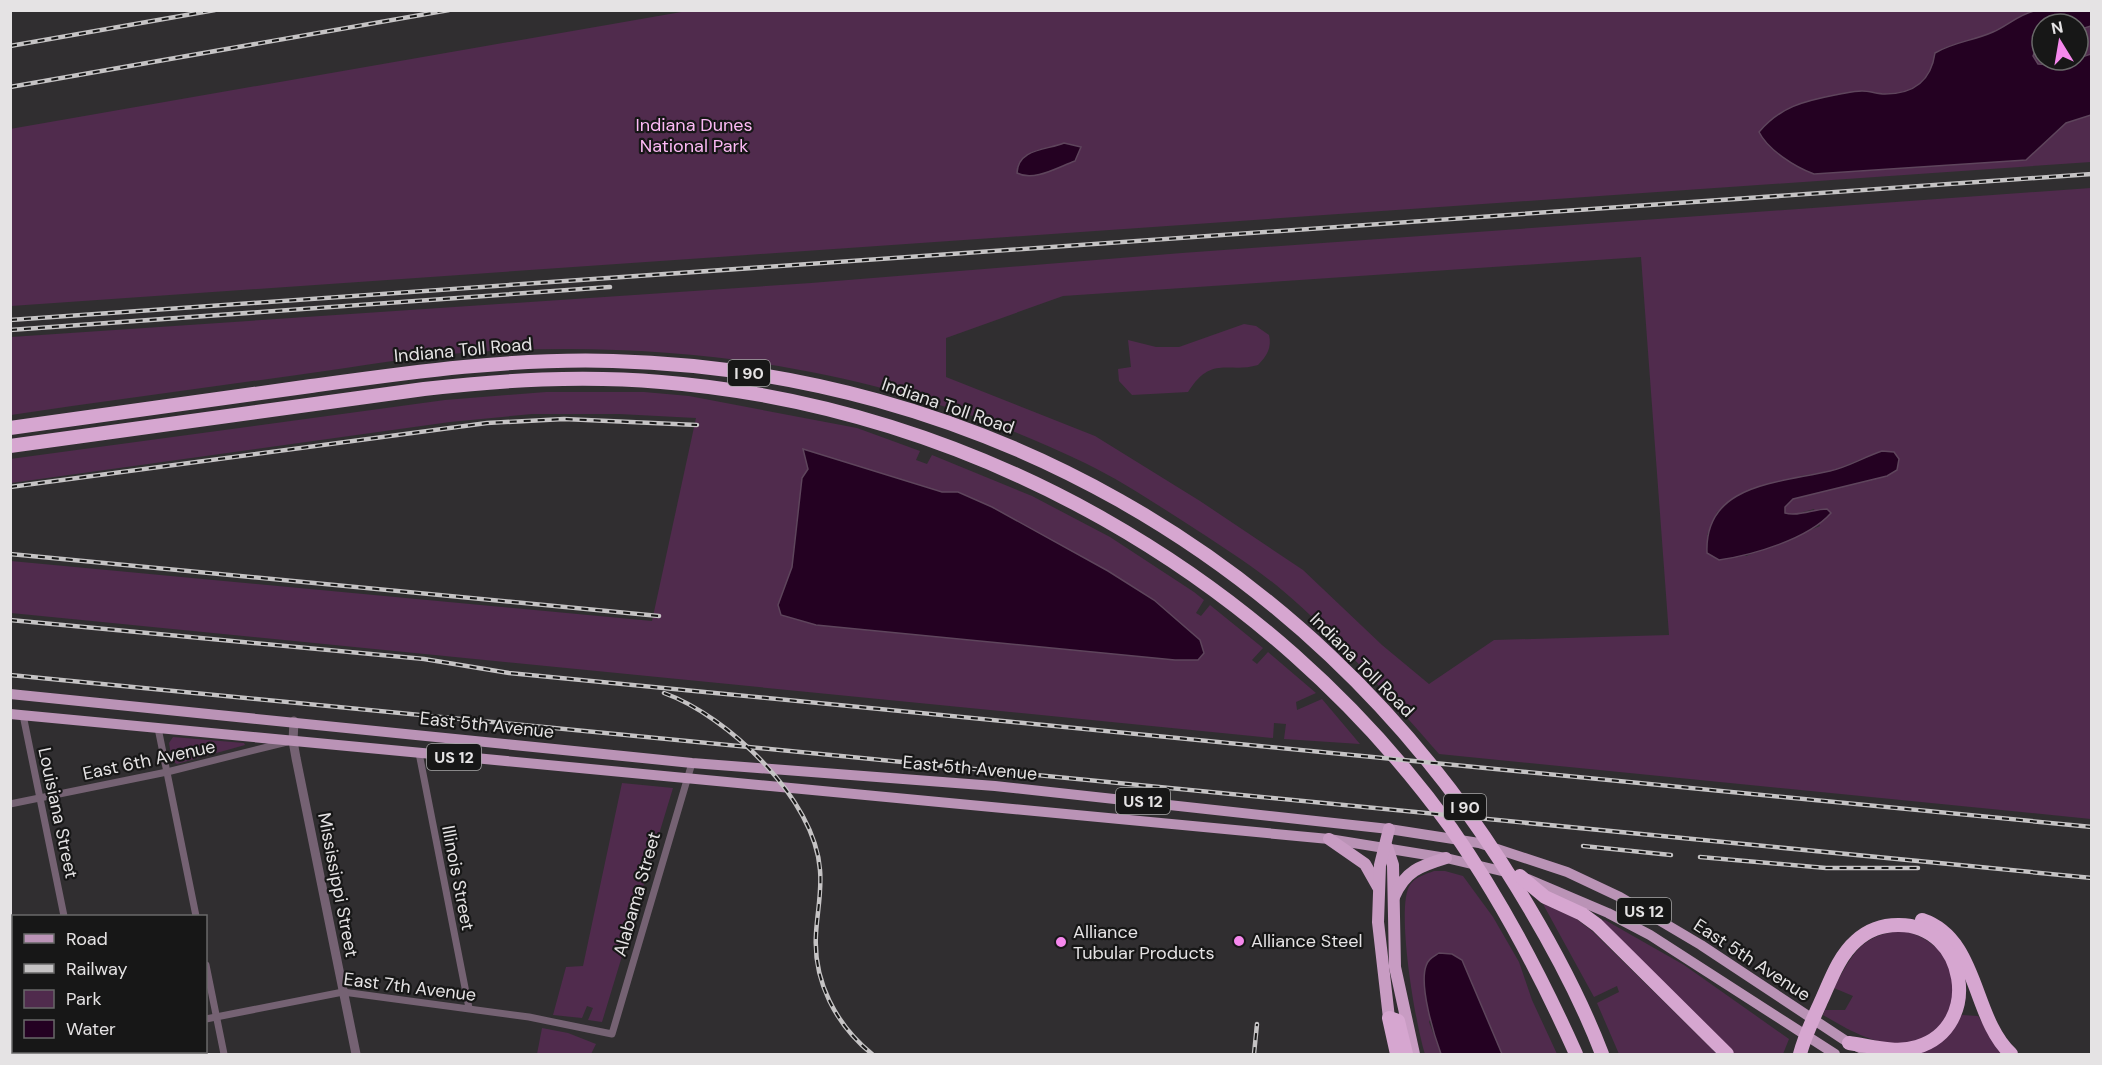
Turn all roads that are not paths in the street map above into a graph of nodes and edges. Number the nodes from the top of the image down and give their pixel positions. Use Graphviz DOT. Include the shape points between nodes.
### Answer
graph roads {
  1 [pos="10,428"];
  2 [pos="10,446"];
  3 [pos="10,694"];
  4 [pos="10,714"];
  5 [pos="23,715"];
  6 [pos="294,721"];
  7 [pos="158,728"];
  8 [pos="292,741"];
  9 [pos="419,753"];
  10 [pos="692,763"];
  11 [pos="167,772"];
  12 [pos="689,779"];
  13 [pos="40,798"];
  14 [pos="10,804"];
  15 [pos="1389,829"];
  16 [pos="1329,839"];
  17 [pos="1387,847"];
  18 [pos="1446,858"];
  19 [pos="1520,876"];
  20 [pos="1378,890"];
  21 [pos="1392,901"];
  22 [pos="64,915"];
  23 [pos="196,915"];
  24 [pos="207,970"];
  25 [pos="343,992"];
  26 [pos="1815,1004"];
  27 [pos="468,1008"];
  28 [pos="216,1017"];
  29 [pos="1389,1018"];
  30 [pos="207,1019"];
  31 [pos="612,1034"];
  32 [pos="1849,1043"];
  33 [pos="1797,1052"];
  34 [pos="224,1054"];
  35 [pos="356,1054"];
  36 [pos="1397,1054"];
  37 [pos="1406,1054"];
  38 [pos="1414,1054"];
  39 [pos="1576,1054"];
  40 [pos="1602,1054"];
  41 [pos="1727,1054"];
  42 [pos="1835,1054"];
  43 [pos="1873,1054"];
  44 [pos="2011,1054"];
  1 -- 40 [label="highway, Indiana Toll Road / I 90" via="486,363 664,363 795,380 869,397 1047,461 1100,487 1193,544 1270,600 1345,668 1449,785 1555,951"];
  2 -- 39 [label="highway, Indiana Toll Road / I 90" via="489,381 554,378 722,388 794,401 935,442 1088,509 1182,567 1318,676 1379,741 1453,831 1534,963"];
  3 -- 6 [label="main road, East 5th Avenue / US 12"];
  4 -- 5 [label="main road, East 5th Avenue / US 12"];
  5 -- 7 [label="main road, East 5th Avenue / US 12"];
  5 -- 13 [label="street, Louisiana Street"];
  6 -- 8 [label="street, Mississippi Street"];
  6 -- 10 [label="main road, East 5th Avenue / US 12"];
  7 -- 8 [label="main road, East 5th Avenue / US 12"];
  7 -- 11 [label="street"];
  8 -- 9 [label="main road, East 5th Avenue / US 12"];
  8 -- 11 [label="street, East 6th Avenue"];
  8 -- 25 [label="street, Mississippi Street"];
  9 -- 12 [label="main road, East 5th Avenue / US 12"];
  9 -- 27 [label="street, Illinois Street"];
  10 -- 12 [label="street, Alabama Street"];
  10 -- 15 [label="main road, East 5th Avenue / US 12" via="995,786"];
  11 -- 13 [label="street, East 6th Avenue"];
  11 -- 23 [label="street"];
  12 -- 16 [label="main road, East 5th Avenue / US 12"];
  12 -- 31 [label="street, Alabama Street"];
  13 -- 14 [label="street, East 6th Avenue"];
  13 -- 22 [label="street, Louisiana Street"];
  15 -- 17 [label="highway"];
  15 -- 32 [label="main road, East 5th Avenue / US 12" via="1479,843 1567,872 1661,920"];
  16 -- 17 [label="main road, East 5th Avenue / US 12"];
  16 -- 20 [label="highway" via="1365,864"];
  17 -- 18 [label="main road, East 5th Avenue / US 12"];
  17 -- 20 [label="highway" via="1380,865"];
  17 -- 21 [label="highway" via="1393,865"];
  18 -- 19 [label="main road, East 5th Avenue / US 12"];
  18 -- 21 [label="highway" via="1410,872"];
  19 -- 41 [label="highway" via="1545,897 1597,925"];
  19 -- 42 [label="main road, East 5th Avenue / US 12" via="1598,908 1650,935"];
  20 -- 29 [label="highway" via="1380,959"];
  21 -- 38 [label="highway" via="1395,967"];
  24 -- 28 [label="street"];
  25 -- 27 [label="street, East 7th Avenue"];
  25 -- 28 [label="street, East 7th Avenue"];
  25 -- 35 [label="street, Mississippi Street"];
  26 -- 32 [label="highway" via="1840,962 1865,934 1888,925 1913,926 1944,945 1956,965 1960,992 1952,1021 1942,1033 1917,1047 1902,1050"];
  26 -- 33 [label="highway"];
  26 -- 44 [label="highway" via="1832,959 1849,935 1886,916 1912,917 1940,929 1950,939 1965,962 1994,1032"];
  27 -- 31 [label="street, East 7th Avenue"];
  28 -- 30 [label="street, East 7th Avenue"];
  28 -- 34 [label="street"];
  29 -- 36 [label="highway"];
  29 -- 37 [label="highway" via="1398,1021"];
  32 -- 43 [label="main road, East 5th Avenue / US 12"];
}
